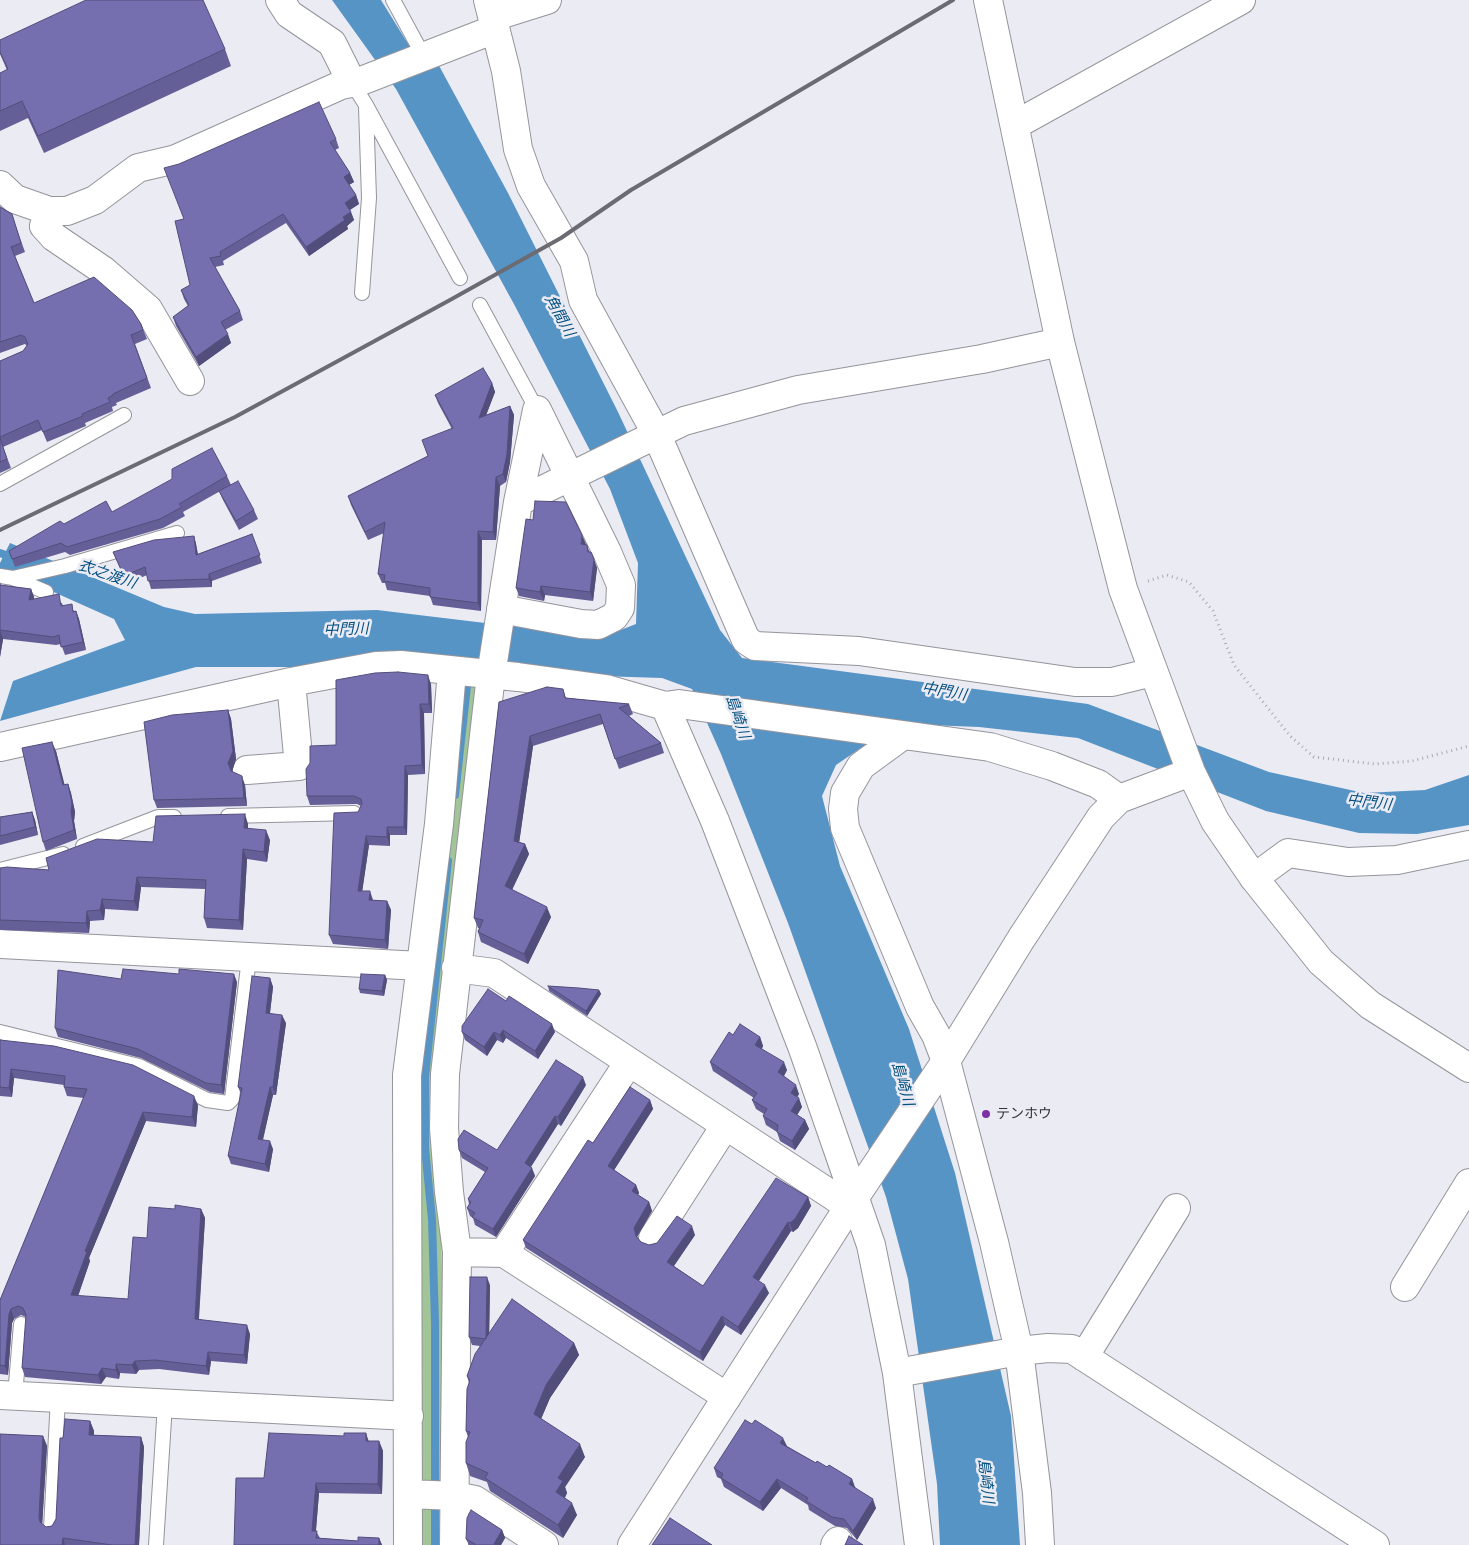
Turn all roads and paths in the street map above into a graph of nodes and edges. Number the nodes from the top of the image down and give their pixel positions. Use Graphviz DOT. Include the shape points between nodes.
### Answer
graph roads {
  1 [pos="280,0"];
  2 [pos="393,0"];
  3 [pos="546,0"];
  4 [pos="988,0"];
  5 [pos="1241,0"];
  6 [pos="492,16"];
  7 [pos="421,58"];
  8 [pos="360,90"];
  9 [pos="1016,125"];
  10 [pos="0,185"];
  11 [pos="49,211"];
  12 [pos="460,278"];
  13 [pos="362,293"];
  14 [pos="480,305"];
  15 [pos="1060,342"];
  16 [pos="190,381"];
  17 [pos="537,410"];
  18 [pos="124,415"];
  19 [pos="653,435"];
  20 [pos="574,476"];
  21 [pos="0,484"];
  22 [pos="518,502"];
  23 [pos="177,533"];
  24 [pos="10,577"];
  25 [pos="1123,588"];
  26 [pos="46,592"];
  27 [pos="500,614"];
  28 [pos="492,670"];
  29 [pos="452,671"];
  30 [pos="1153,672"];
  31 [pos="291,682"];
  32 [pos="672,705"];
  33 [pos="891,734"];
  34 [pos="1469,746"];
  35 [pos="0,747"];
  36 [pos="247,770"];
  37 [pos="1191,772"];
  38 [pos="1119,799"];
  39 [pos="357,813"];
  40 [pos="188,816"];
  41 [pos="218,816"];
  42 [pos="1469,845"];
  43 [pos="0,870"];
  44 [pos="1254,878"];
  45 [pos="0,944"];
  46 [pos="249,958"];
  47 [pos="421,966"];
  48 [pos="456,968"];
  49 [pos="0,1032"];
  50 [pos="629,1062"];
  51 [pos="941,1068"];
  52 [pos="1469,1068"];
  53 [pos="726,1126"];
  54 [pos="1469,1183"];
  55 [pos="858,1194"];
  56 [pos="1176,1208"];
  57 [pos="653,1238"];
  58 [pos="457,1252"];
  59 [pos="504,1253"];
  60 [pos="1405,1287"];
  61 [pos="21,1324"];
  62 [pos="1012,1352"];
  63 [pos="1084,1357"];
  64 [pos="903,1372"];
  65 [pos="7,1396"];
  66 [pos="728,1397"];
  67 [pos="58,1398"];
  68 [pos="166,1404"];
  69 [pos="409,1416"];
  70 [pos="409,1494"];
  71 [pos="455,1496"];
  72 [pos="51,1528"];
  73 [pos="156,1545"];
  74 [pos="408,1545"];
  75 [pos="454,1545"];
  76 [pos="544,1545"];
  77 [pos="632,1545"];
  78 [pos="919,1545"];
  79 [pos="1040,1545"];
  80 [pos="1375,1545"];
  1 -- 8 [label="street" via="289,14 332,43"];
  2 -- 7 [label="lane"];
  3 -- 6 [label="street"];
  4 -- 9 [label="street"];
  5 -- 9 [label="street"];
  6 -- 7 [label="street"];
  6 -- 19 [label="street" via="506,71 518,149 531,186 574,261 583,300"];
  7 -- 8 [label="street"];
  8 -- 11 [label="street" via="341,85 176,159 138,168 95,200 67,211"];
  8 -- 12 [label="lane"];
  8 -- 13 [label="lane" via="369,198"];
  9 -- 15 [label="street"];
  10 -- 11 [label="street" via="14,199"];
  11 -- 16 [label="street" via="44,226 54,237 104,271 148,309"];
  14 -- 17 [label="lane"];
  15 -- 19 [label="street" via="982,360 798,390 684,421"];
  15 -- 25 [label="street"];
  17 -- 20 [label="street"];
  17 -- 22 [label="street"];
  18 -- 21 [label="lane"];
  19 -- 20 [label="street"];
  19 -- 30 [label="street" via="746,640 755,646 859,651 1075,682 1112,682"];
  20 -- 22 [label="street"];
  20 -- 27 [label="street" via="621,585 620,608 614,617 598,625"];
  22 -- 27 [label="street"];
  23 -- 24 [label="lane" via="64,566"];
  24 -- 26 [label="lane"];
  25 -- 30 [label="street"];
  25 -- 34 [label="path" via="1167,575 1189,582 1213,611 1234,666 1290,736 1314,757 1375,764 1412,761"];
  27 -- 28 [label="street"];
  28 -- 29 [label="street"];
  28 -- 32 [label="street" via="606,689"];
  28 -- 48 [label="street"];
  29 -- 31 [label="street" via="401,665 376,666"];
  29 -- 47 [label="street" via="439,824"];
  30 -- 37 [label="street"];
  31 -- 35 [label="street"];
  31 -- 36 [label="street" via="299,766"];
  32 -- 33 [label="street"];
  32 -- 55 [label="street"];
  33 -- 38 [label="street" via="990,747 1016,754 1098,784"];
  33 -- 51 [label="street" via="861,766 845,793 845,828 920,1006 936,1035"];
  37 -- 38 [label="street"];
  37 -- 44 [label="street" via="1215,821"];
  38 -- 51 [label="street" via="1096,825 1020,939"];
  39 -- 41 [label="lane"];
  40 -- 43 [label="lane" via="158,817 50,859"];
  42 -- 44 [label="street" via="1387,860 1348,862 1288,854"];
  44 -- 52 [label="street" via="1321,962 1370,1005"];
  45 -- 46 [label="street"];
  46 -- 47 [label="street"];
  46 -- 49 [label="lane" via="232,1099 228,1103 207,1100 139,1066"];
  47 -- 69 [label="street" via="407,1075"];
  48 -- 50 [label="street" via="494,973"];
  48 -- 58 [label="street" via="445,1074 444,1128"];
  50 -- 53 [label="street"];
  50 -- 59 [label="street"];
  51 -- 55 [label="street"];
  51 -- 62 [label="street" via="994,1242"];
  53 -- 55 [label="street"];
  53 -- 57 [label="street"];
  54 -- 60 [label="street"];
  55 -- 64 [label="street"];
  55 -- 66 [label="street"];
  56 -- 63 [label="street"];
  58 -- 59 [label="street"];
  58 -- 71 [label="street"];
  59 -- 66 [label="street"];
  61 -- 65 [label="lane"];
  62 -- 63 [label="street" via="1072,1349"];
  62 -- 64 [label="street"];
  62 -- 79 [label="street" via="1037,1492"];
  63 -- 80 [label="street"];
  64 -- 78 [label="street"];
  65 -- 67 [label="street"];
  66 -- 77 [label="street"];
  67 -- 68 [label="street"];
  67 -- 72 [label="lane"];
  68 -- 69 [label="street"];
  68 -- 73 [label="lane"];
  69 -- 70 [label="street"];
  70 -- 71 [label="street"];
  70 -- 74 [label="street"];
  71 -- 75 [label="street"];
  71 -- 76 [label="street" via="475,1500"];
}
